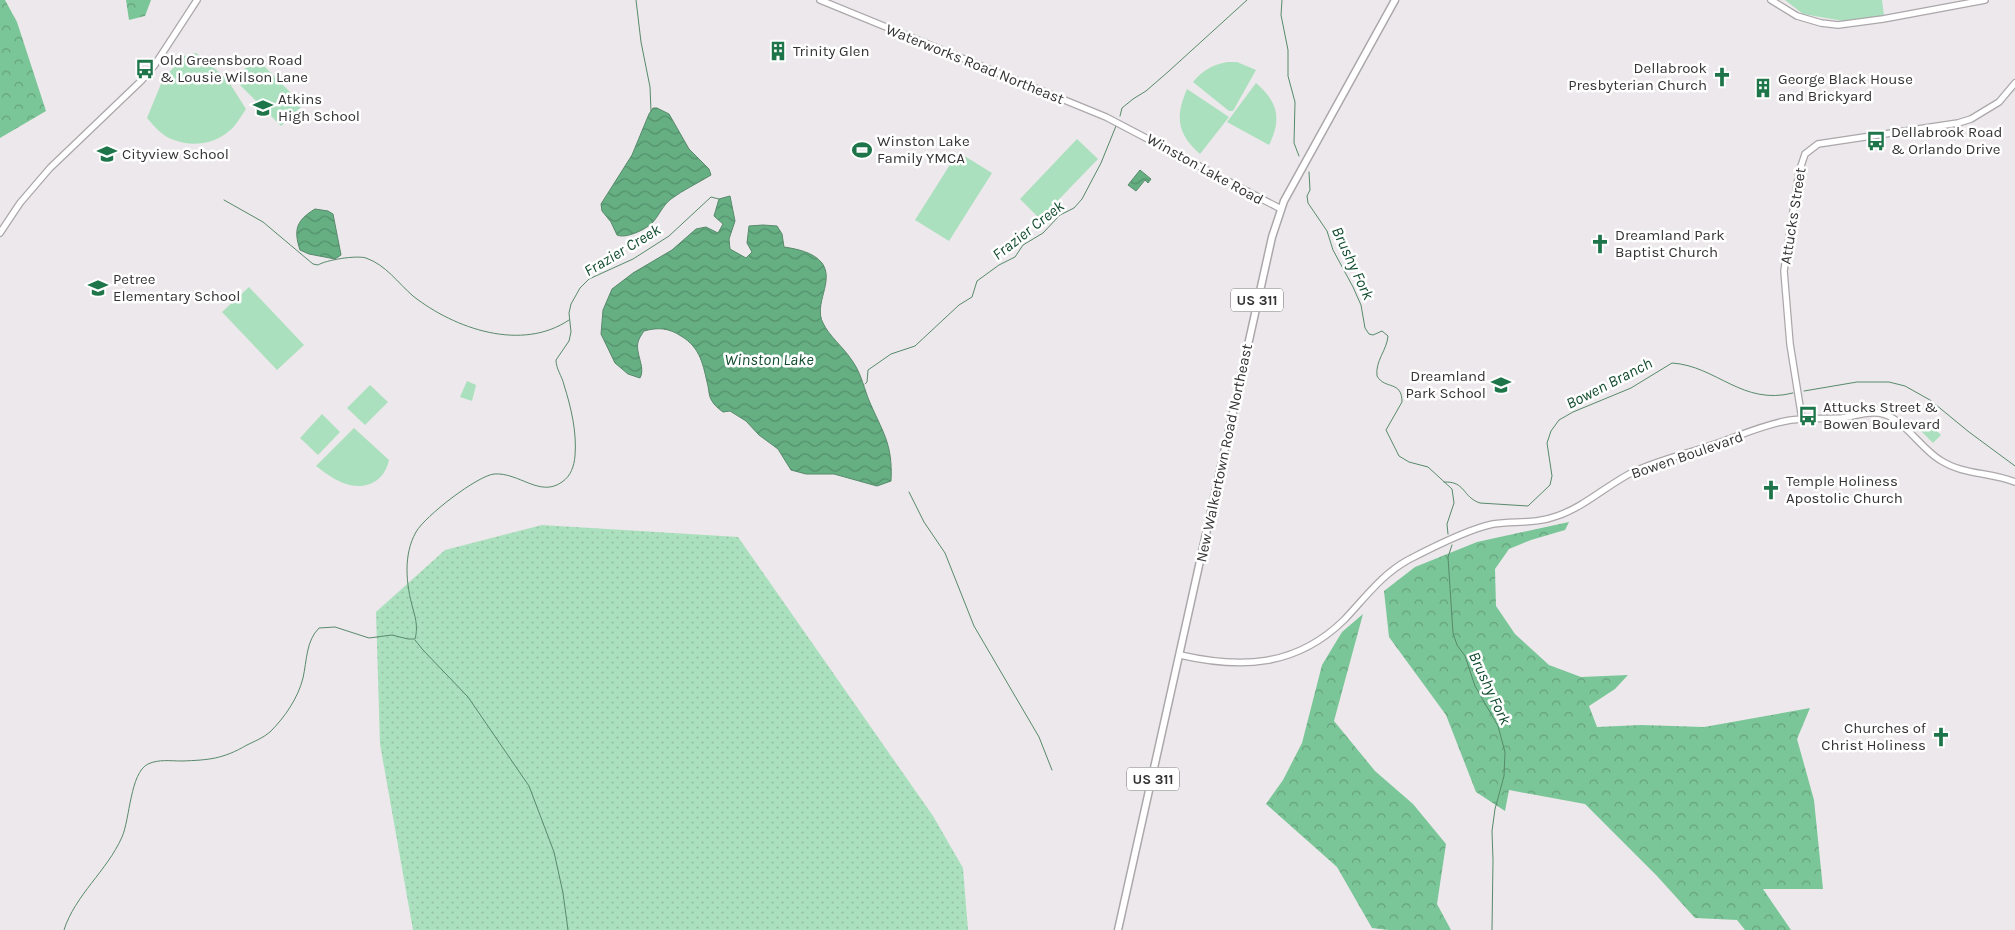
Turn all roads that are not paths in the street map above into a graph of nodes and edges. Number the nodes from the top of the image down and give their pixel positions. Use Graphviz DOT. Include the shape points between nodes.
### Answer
graph roads {
  1 [pos="198,0"];
  2 [pos="820,0"];
  3 [pos="1395,0"];
  4 [pos="1770,0"];
  5 [pos="1985,0"];
  6 [pos="2015,83"];
  7 [pos="1130,128"];
  8 [pos="1282,209"];
  9 [pos="0,233"];
  10 [pos="1802,419"];
  11 [pos="2015,482"];
  12 [pos="1180,655"];
  13 [pos="1119,929"];
  1 -- 9 [label="street" via="154,66 50,168"];
  2 -- 7 [label="street, Waterworks Road Northeast"];
  3 -- 8 [label="main road, New Walkertown Road Northeast / US 311"];
  4 -- 5 [label="street" via="1804,18 1838,25"];
  6 -- 10 [label="street, Attucks Street" via="1999,102 1972,119 1824,142 1814,146 1803,157 1784,271 1790,344"];
  7 -- 8 [label="street, Winston Lake Road"];
  8 -- 12 [label="main road, New Walkertown Road Northeast / US 311" via="1269,248"];
  10 -- 11 [label="street, Bowen Boulevard" via="1884,414 1901,424 1924,449 1944,463"];
  10 -- 12 [label="street, Bowen Boulevard" via="1776,424 1636,471 1558,516 1483,527 1419,554 1379,580 1336,627 1290,654 1258,662 1231,664"];
  12 -- 13 [label="main road, New Walkertown Road Northeast / US 311"];
}
